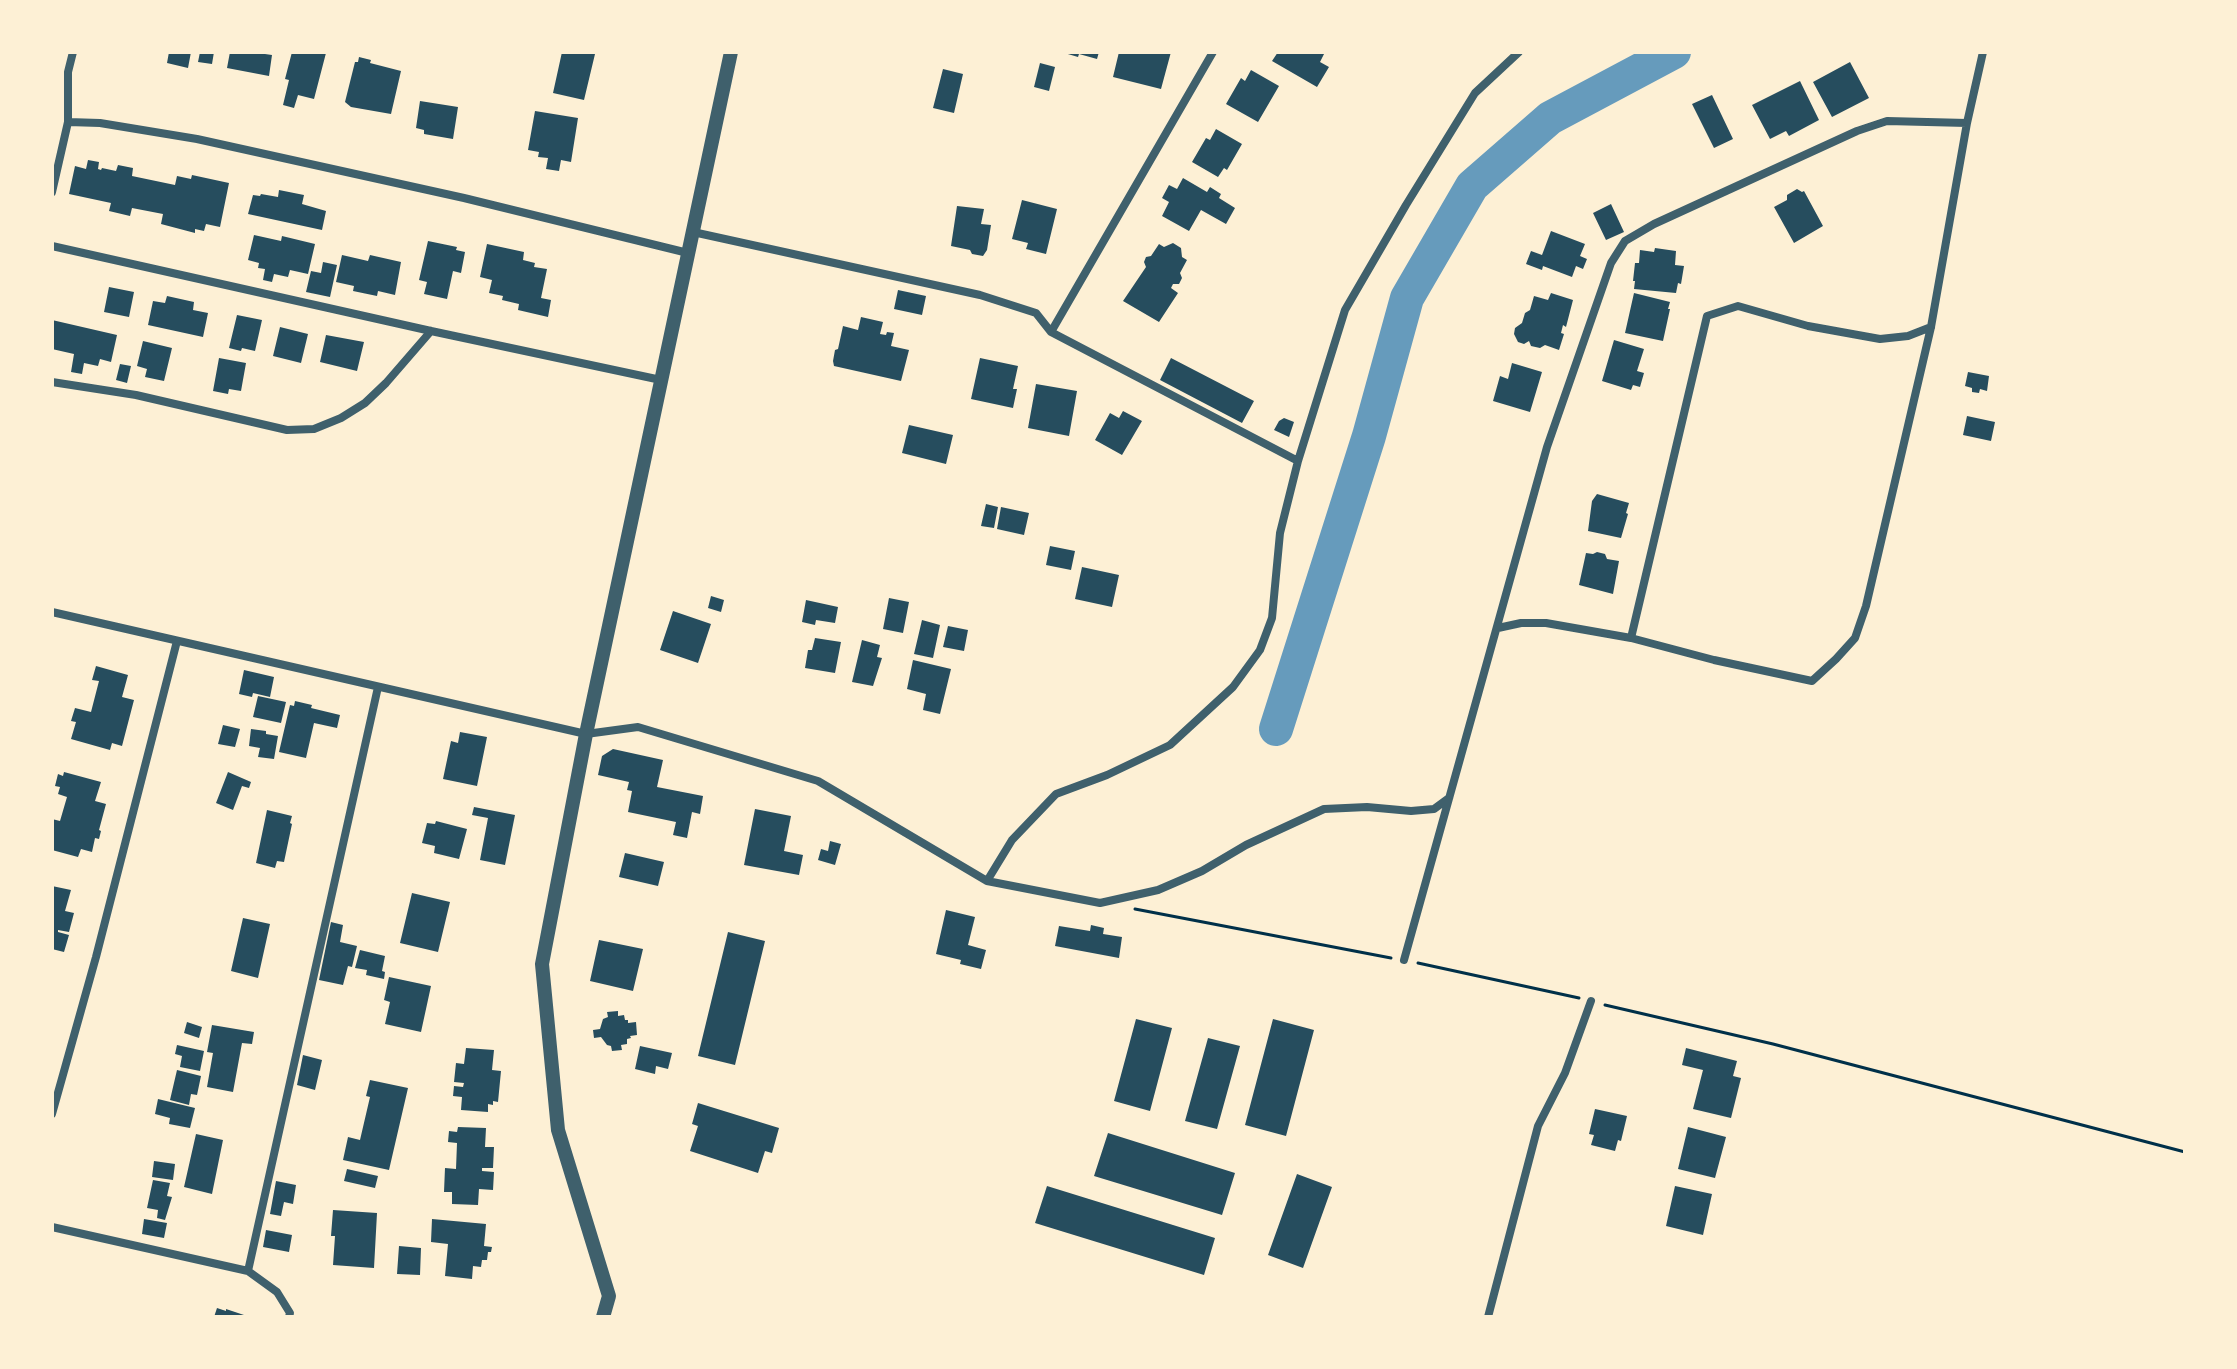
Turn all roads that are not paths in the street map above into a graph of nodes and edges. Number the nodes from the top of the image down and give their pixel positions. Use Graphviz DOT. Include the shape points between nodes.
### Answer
graph roads {
  1 [pos="73,52"];
  2 [pos="731,52"];
  3 [pos="1213,52"];
  4 [pos="1519,52"];
  5 [pos="1983,52"];
  6 [pos="68,122"];
  7 [pos="1967,123"];
  8 [pos="52,192"];
  9 [pos="693,232"];
  10 [pos="52,246"];
  11 [pos="688,253"];
  12 [pos="1931,327"];
  13 [pos="431,331"];
  14 [pos="1051,332"];
  15 [pos="661,380"];
  16 [pos="52,382"];
  17 [pos="1298,461"];
  18 [pos="52,612"];
  19 [pos="1498,628"];
  20 [pos="1631,638"];
  21 [pos="177,641"];
  22 [pos="378,687"];
  23 [pos="586,734"];
  24 [pos="1449,798"];
  25 [pos="987,881"];
  26 [pos="1404,960"];
  27 [pos="1591,1001"];
  28 [pos="52,1114"];
  29 [pos="52,1227"];
  30 [pos="248,1271"];
  31 [pos="289,1317"];
  32 [pos="603,1317"];
  33 [pos="1488,1317"];
  1 -- 6 [label="street"];
  2 -- 9 [label="street"];
  3 -- 14 [label="street"];
  4 -- 17 [label="street" via="1475,93 1345,310"];
  5 -- 7 [label="street"];
  6 -- 8 [label="street"];
  6 -- 11 [label="street" via="197,139"];
  7 -- 12 [label="street"];
  7 -- 19 [label="street" via="1887,121 1857,131 1625,241 1611,263 1547,447"];
  9 -- 11 [label="street"];
  9 -- 14 [label="street" via="980,295 1036,313"];
  10 -- 13 [label="street"];
  11 -- 15 [label="street"];
  12 -- 20 [label="street" via="1880,339 1738,306 1707,316"];
  12 -- 20 [label="street" via="1866,606 1855,638 1836,659 1812,681"];
  13 -- 15 [label="street"];
  13 -- 16 [label="street" via="365,403 314,429 287,430 136,395"];
  14 -- 17 [label="street"];
  15 -- 23 [label="street"];
  17 -- 25 [label="street" via="1280,533 1272,618 1260,650 1233,687 1170,745 1056,794 1012,840"];
  18 -- 21 [label="street"];
  19 -- 20 [label="street" via="1546,623"];
  19 -- 24 [label="street"];
  21 -- 22 [label="street"];
  21 -- 28 [label="street"];
  22 -- 23 [label="street"];
  22 -- 30 [label="street"];
  23 -- 25 [label="street" via="638,727 818,781"];
  23 -- 32 [label="street" via="542,964 558,1130 609,1296"];
  24 -- 25 [label="street" via="1434,809 1324,809 1158,890 1100,903"];
  24 -- 26 [label="street"];
  27 -- 33 [label="street" via="1565,1073 1538,1126"];
  29 -- 30 [label="street"];
  30 -- 31 [label="street" via="277,1292"];
}
